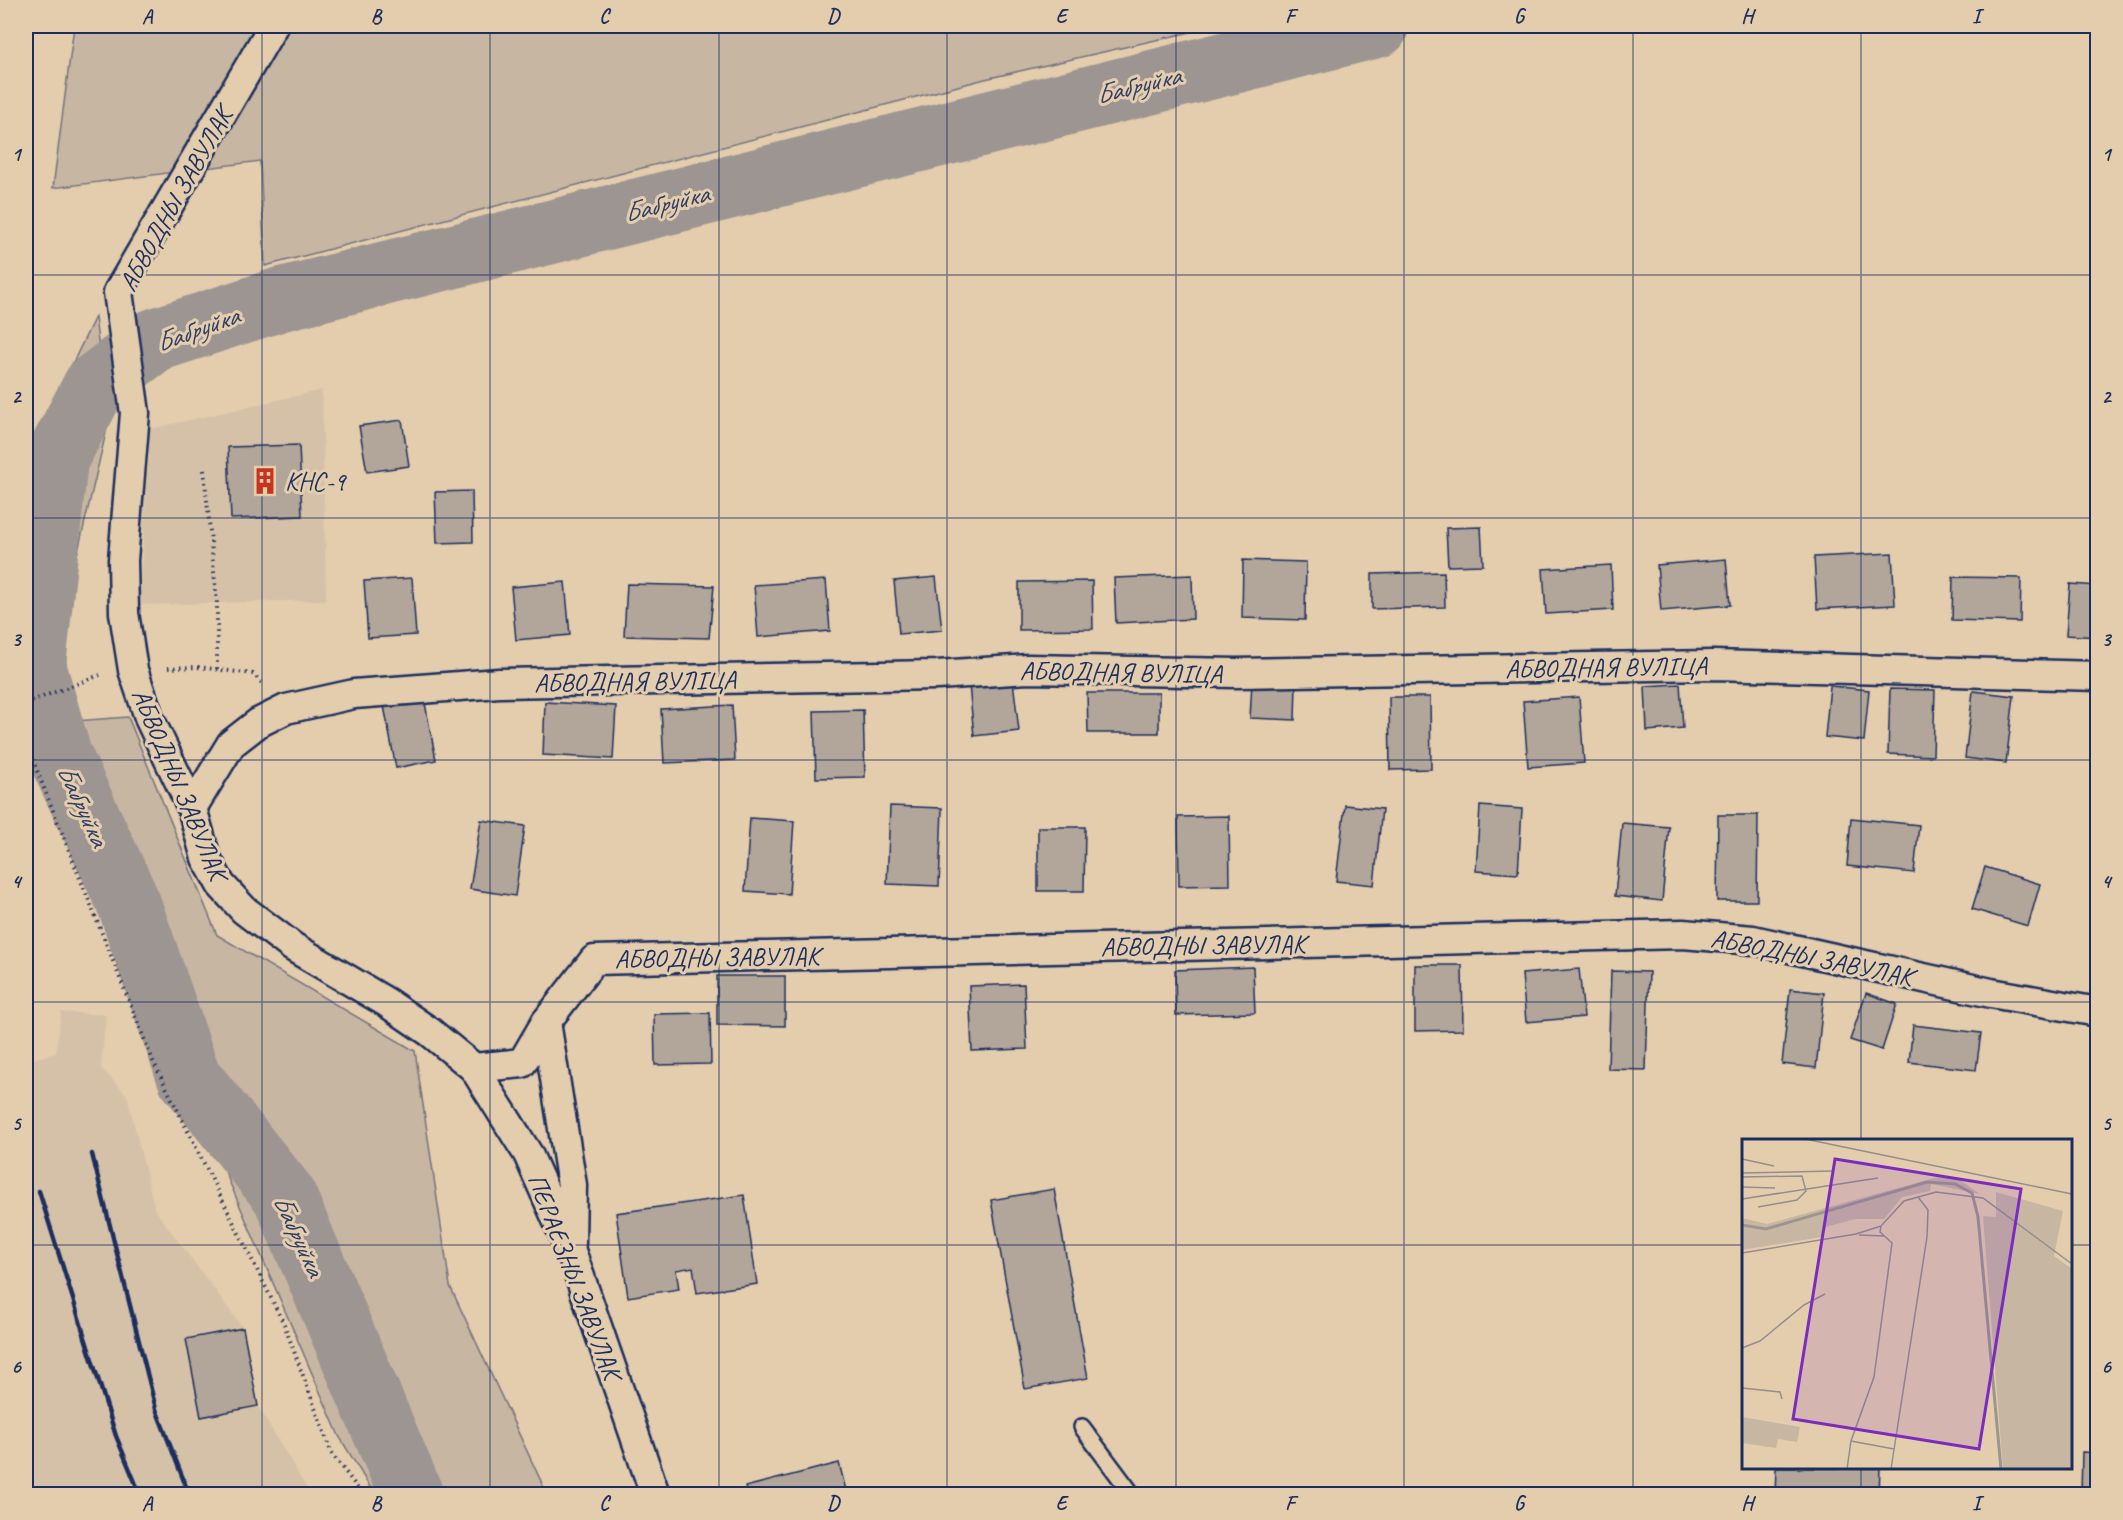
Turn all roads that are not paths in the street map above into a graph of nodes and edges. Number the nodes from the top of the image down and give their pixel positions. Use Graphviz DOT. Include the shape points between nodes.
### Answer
graph roads {
  1 [pos="273,26"];
  2 [pos="2097,676"];
  3 [pos="192,808"];
  4 [pos="2097,1012"];
  5 [pos="546,1022"];
  6 [pos="474,1068"];
  7 [pos="571,1251"];
  8 [pos="1082,1427"];
  9 [pos="655,1494"];
  10 [pos="1132,1494"];
  1 -- 3 [label="street, АБВОДНЫ ЗАВУЛАК" via="118,292 135,413 123,560 124,613 133,670 150,720"];
  2 -- 3 [label="street, АБВОДНАЯ ВУЛІЦА" via="1713,665 1237,673 1028,669 937,675 499,683 354,694 286,709 258,723 231,744"];
  3 -- 6 [label="street, АБВОДНЫ ЗАВУЛАК" via="206,858 221,885 244,910 293,947 421,1026"];
  4 -- 5 [label="street, АБВОДНЫ ЗАВУЛАК" via="1991,993 1753,940 1683,934 594,960"];
  5 -- 6 [label="street, АБВОДНЫ ЗАВУЛАК" via="522,1063"];
  5 -- 7 [label="street" via="572,1185"];
  6 -- 7 [label="street, ПЕРАЕЗНЫ ЗАВУЛАК" via="528,1154"];
  7 -- 9 [label="street, ПЕРАЕЗНЫ ЗАВУЛАК"];
  8 -- 10 [label="lane"];
}
